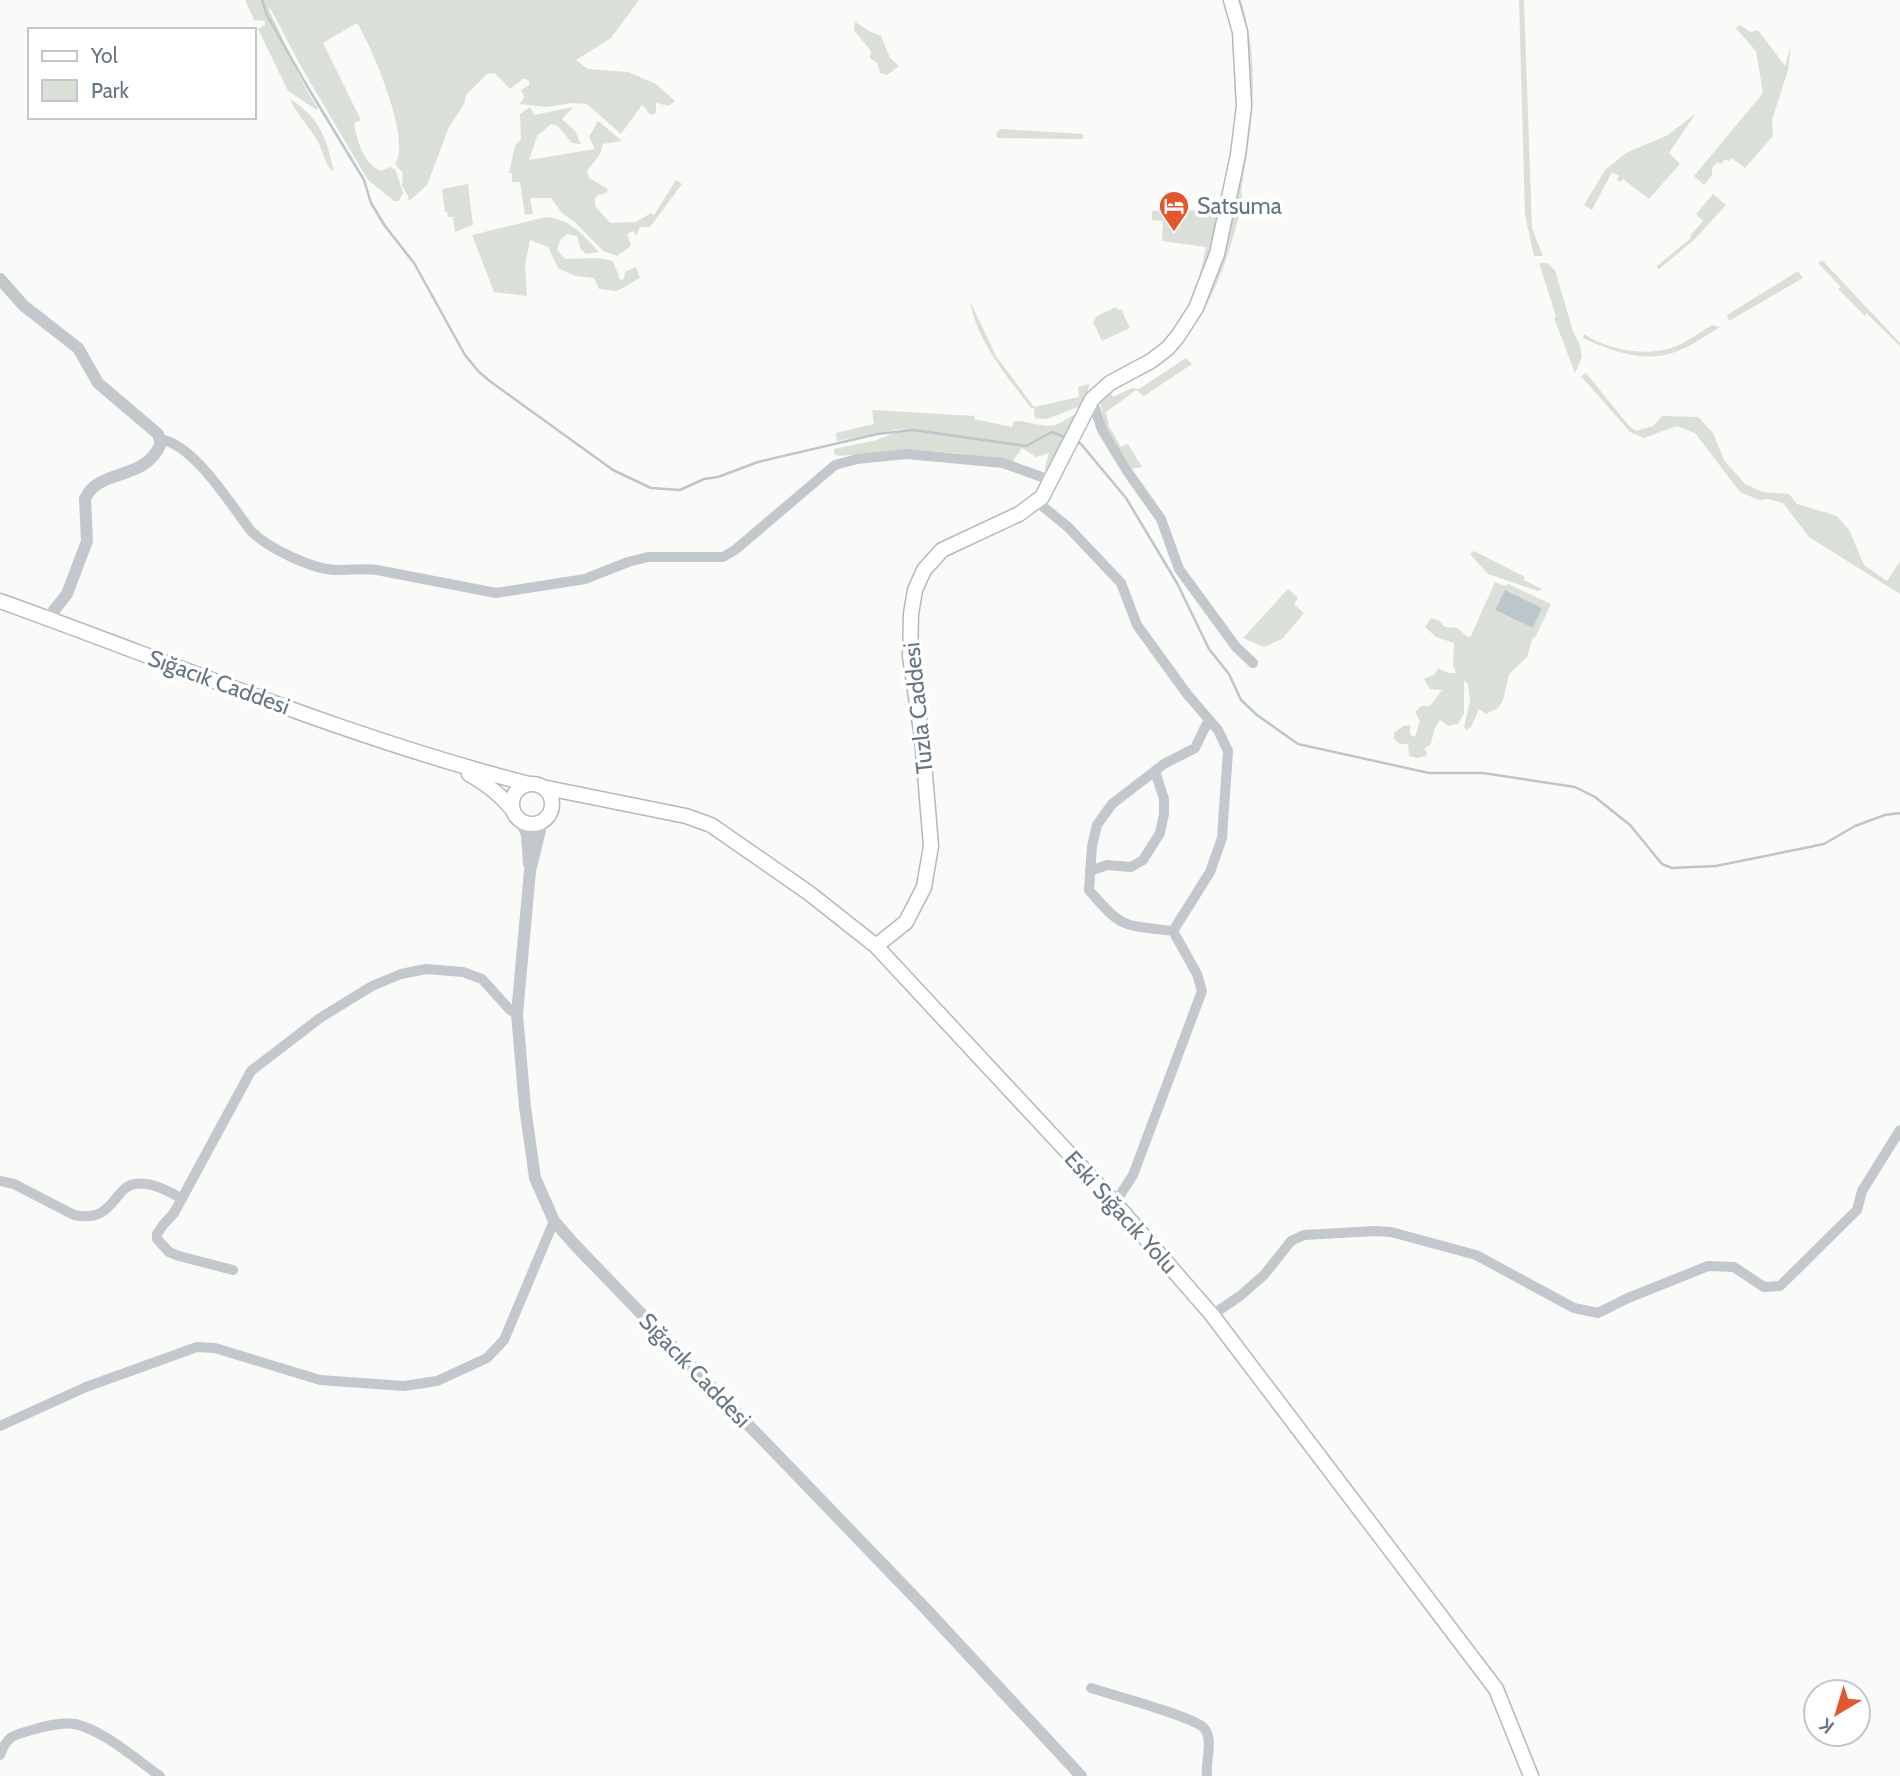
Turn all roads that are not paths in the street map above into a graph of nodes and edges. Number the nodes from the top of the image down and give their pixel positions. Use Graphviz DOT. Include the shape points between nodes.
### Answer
graph roads {
  1 [pos="1231,0"];
  2 [pos="0,279"];
  3 [pos="1092,399"];
  4 [pos="160,439"];
  5 [pos="1050,480"];
  6 [pos="1036,501"];
  7 [pos="0,601"];
  8 [pos="48,618"];
  9 [pos="1253,663"];
  10 [pos="1209,719"];
  11 [pos="439,759"];
  12 [pos="1155,771"];
  13 [pos="535,786"];
  14 [pos="579,796"];
  15 [pos="516,814"];
  16 [pos="544,818"];
  17 [pos="530,871"];
  18 [pos="1090,871"];
  19 [pos="1173,931"];
  20 [pos="876,946"];
  21 [pos="517,1014"];
  22 [pos="1900,1130"];
  23 [pos="0,1181"];
  24 [pos="182,1199"];
  25 [pos="1115,1203"];
  26 [pos="554,1221"];
  27 [pos="233,1269"];
  28 [pos="1212,1315"];
  29 [pos="0,1426"];
  30 [pos="1091,1688"];
  31 [pos="2,1742"];
  32 [pos="0,1755"];
  33 [pos="160,1776"];
  34 [pos="1080,1776"];
  35 [pos="1208,1776"];
  36 [pos="1531,1776"];
  1 -- 3 [label="main road" via="1240,32 1244,106 1217,254 1199,302 1178,337 1151,361 1110,383"];
  2 -- 4 [label="street" via="24,306 78,348 98,383"];
  3 -- 5 [label="main road, Tuzla Caddesi"];
  3 -- 9 [label="street" via="1102,430 1161,519 1179,569"];
  4 -- 5 [label="street" via="193,457 259,540 286,554 323,568 377,570 496,593 585,579 648,558 723,557 835,465 858,459 907,454 1003,463"];
  4 -- 8 [label="street" via="160,448 136,471 119,474 88,493 87,541 67,594"];
  5 -- 6 [label="main road, Tuzla Caddesi"];
  6 -- 10 [label="street" via="1068,527 1121,583 1137,625"];
  6 -- 20 [label="main road, Tuzla Caddesi" via="1019,514 942,550 924,570 915,590 910,656 931,846 923,887 906,922"];
  7 -- 8 [label="main road, Sığacık Caddesi"];
  8 -- 11 [label="main road, Sığacık Caddesi" via="245,693"];
  10 -- 12 [label="street" via="1195,747"];
  10 -- 19 [label="street" via="1228,751 1222,838 1210,872"];
  11 -- 13 [label="main road, Eski Sığacık Yolu"];
  11 -- 15 [label="main road" via="486,783"];
  12 -- 18 [label="street" via="1112,804 1097,825"];
  12 -- 18 [label="street" via="1164,814 1160,833 1143,860 1131,867 1107,865"];
  13 -- 14 [label="main road, Eski Sığacık Yolu"];
  13 -- 15 [label="main road" via="514,795"];
  13 -- 16 [label="main road" via="550,796 551,808"];
  14 -- 16 [label="main road"];
  14 -- 20 [label="main road, Eski Sığacık Yolu" via="711,825"];
  15 -- 16 [label="main road" via="532,824"];
  15 -- 17 [label="street" via="527,834"];
  16 -- 17 [label="street"];
  17 -- 21 [label="street, Sığacık Caddesi"];
  18 -- 19 [label="street" via="1089,890 1114,919"];
  19 -- 25 [label="street" via="1202,991 1133,1175"];
  20 -- 25 [label="main road, Eski Sığacık Yolu"];
  21 -- 24 [label="street" via="482,979 463,972 426,969 372,986 320,1018 251,1071"];
  21 -- 26 [label="street, Sığacık Caddesi" via="536,1178"];
  22 -- 28 [label="street" via="1862,1191 1857,1210 1780,1286 1764,1287 1734,1267 1708,1266 1598,1313 1574,1308 1476,1255 1391,1231 1375,1231 1304,1235 1291,1241 1264,1275"];
  23 -- 24 [label="street" via="85,1217 106,1210 127,1186 135,1184"];
  24 -- 27 [label="street" via="157,1240 179,1256"];
  25 -- 28 [label="main road, Eski Sığacık Yolu"];
  26 -- 29 [label="street" via="504,1340 487,1358 437,1381 404,1386 320,1380 197,1347 86,1387"];
  26 -- 34 [label="street, Sığacık Caddesi"];
  28 -- 36 [label="main road, Eski Sığacık Yolu" via="1496,1689"];
  30 -- 35 [label="street" via="1204,1728"];
  31 -- 32 [label="street"];
  31 -- 33 [label="street" via="50,1725 77,1724"];
}
